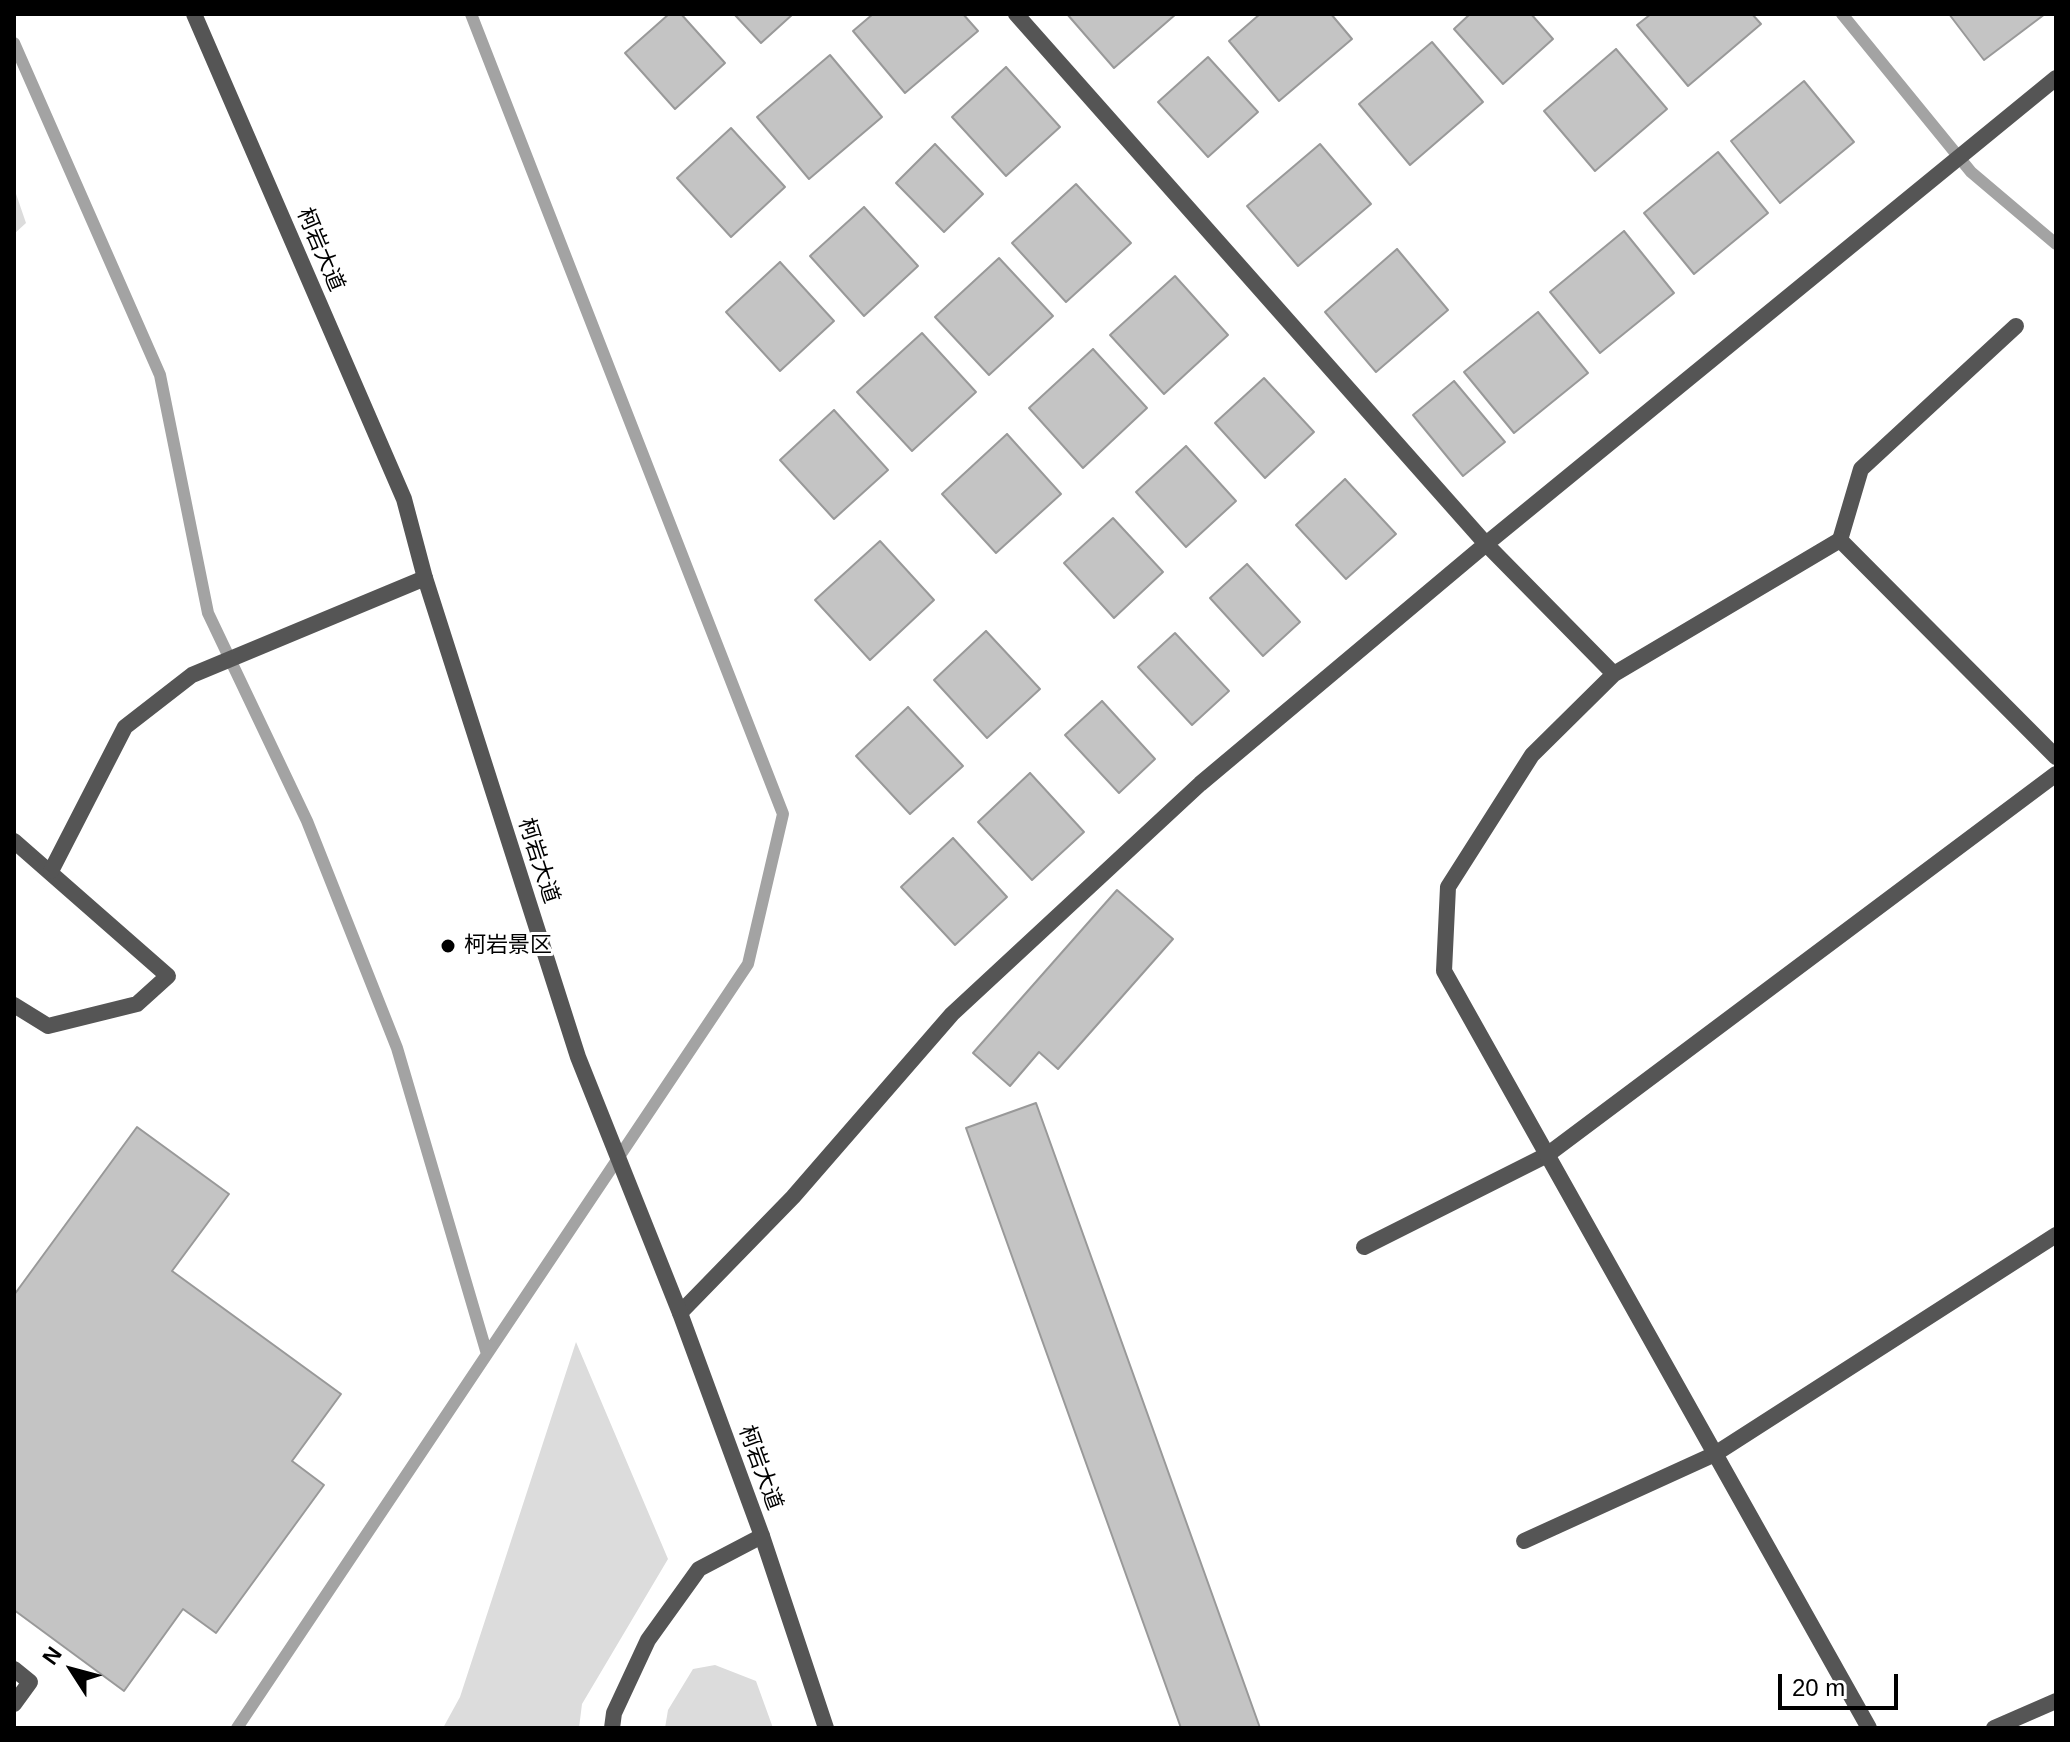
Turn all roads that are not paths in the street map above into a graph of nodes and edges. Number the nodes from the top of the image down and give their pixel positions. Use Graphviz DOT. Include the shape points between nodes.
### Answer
graph roads {
  1 [pos="194,14"];
  2 [pos="1016,14"];
  3 [pos="2056,78"];
  4 [pos="2016,326"];
  5 [pos="1840,540"];
  6 [pos="1486,544"];
  7 [pos="425,578"];
  8 [pos="1614,674"];
  9 [pos="2056,757"];
  10 [pos="2056,774"];
  11 [pos="14,841"];
  12 [pos="51,871"];
  13 [pos="14,1005"];
  14 [pos="1547,1155"];
  15 [pos="2056,1235"];
  16 [pos="1364,1247"];
  17 [pos="680,1313"];
  18 [pos="1715,1454"];
  19 [pos="762,1536"];
  20 [pos="1524,1541"];
  21 [pos="14,1669"];
  22 [pos="2056,1701"];
  23 [pos="14,1704"];
  24 [pos="612,1728"];
  25 [pos="826,1728"];
  26 [pos="1869,1728"];
  27 [pos="1994,1728"];
  1 -- 7 [label="street, 柯岩大道" via="404,499"];
  2 -- 6 [label="street"];
  3 -- 6 [label="street"];
  4 -- 5 [label="street" via="1861,469"];
  5 -- 8 [label="street"];
  5 -- 9 [label="street"];
  6 -- 8 [label="street"];
  6 -- 17 [label="street" via="1200,784 952,1014 793,1197"];
  7 -- 12 [label="street" via="192,675 125,727"];
  7 -- 17 [label="street, 柯岩大道" via="578,1057"];
  8 -- 14 [label="street" via="1532,755 1448,887 1444,971"];
  10 -- 14 [label="street"];
  11 -- 12 [label="street"];
  12 -- 13 [label="street" via="168,976 137,1004 48,1026"];
  14 -- 16 [label="street"];
  14 -- 18 [label="street"];
  15 -- 18 [label="street"];
  17 -- 19 [label="street, 柯岩大道"];
  18 -- 20 [label="street"];
  18 -- 26 [label="street"];
  19 -- 24 [label="street" via="699,1569 648,1640"];
  19 -- 25 [label="street, 柯岩大道"];
  21 -- 23 [label="street" via="30,1682"];
  22 -- 27 [label="street"];
}
